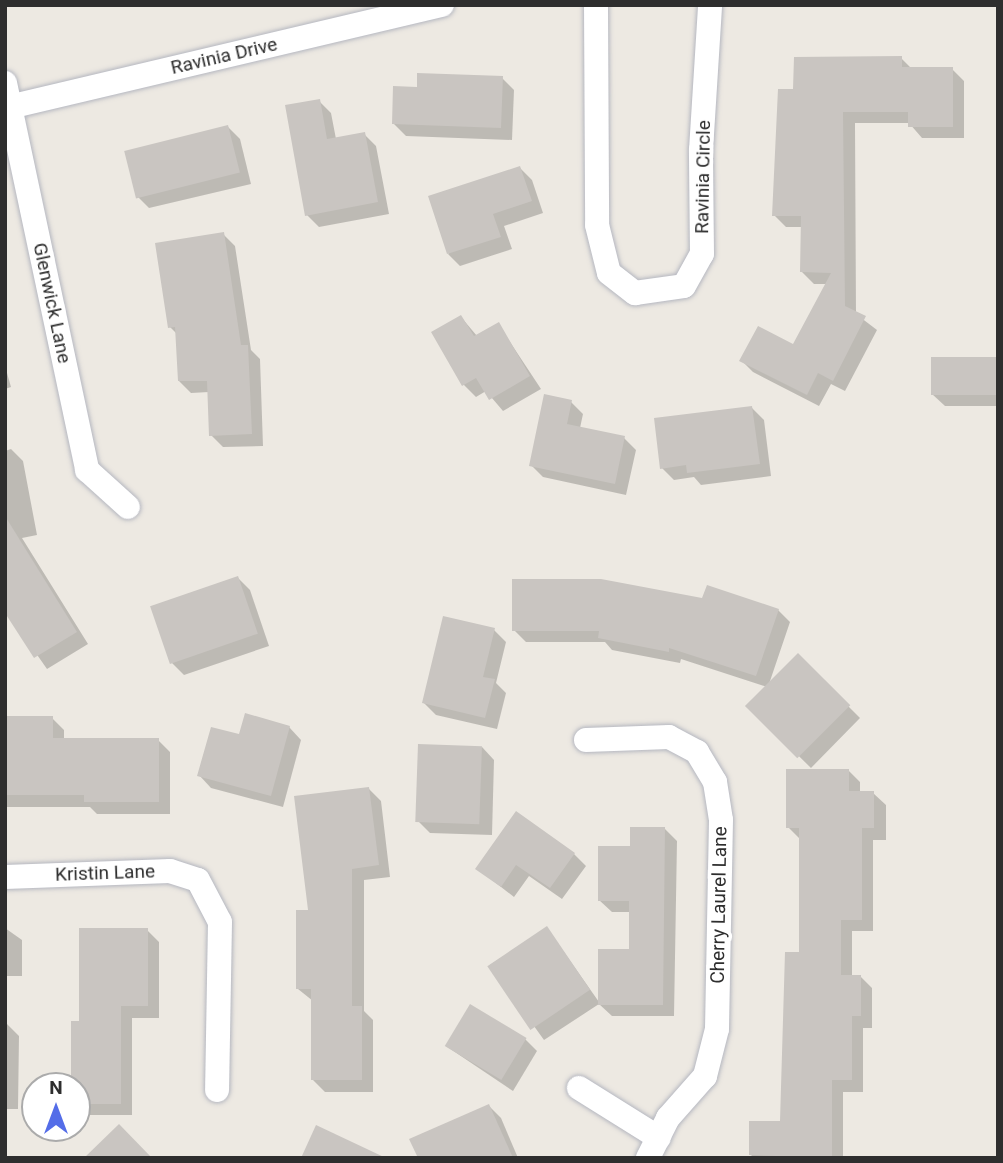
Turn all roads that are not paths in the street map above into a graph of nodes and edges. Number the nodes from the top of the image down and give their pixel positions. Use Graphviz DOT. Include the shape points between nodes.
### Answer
graph roads {
  1 [pos="442,5"];
  2 [pos="596,5"];
  3 [pos="710,5"];
  4 [pos="7,99"];
  5 [pos="128,507"];
  6 [pos="586,740"];
  7 [pos="5,877"];
  8 [pos="579,1088"];
  9 [pos="216,1090"];
  10 [pos="653,1148"];
  1 -- 4 [label="street, Ravinia Drive"];
  2 -- 3 [label="street, Ravinia Circle" via="597,225 610,273 635,293 684,286 702,254 701,150"];
  4 -- 5 [label="street, Glenwick Lane" via="87,470"];
  6 -- 10 [label="street, Cherry Laurel Lane" via="669,737 697,752 715,782 721,820 717,1029 705,1076 668,1118"];
  7 -- 9 [label="street, Kristin Lane" via="170,871 198,880 220,922"];
  8 -- 10 [label="street"];
}
